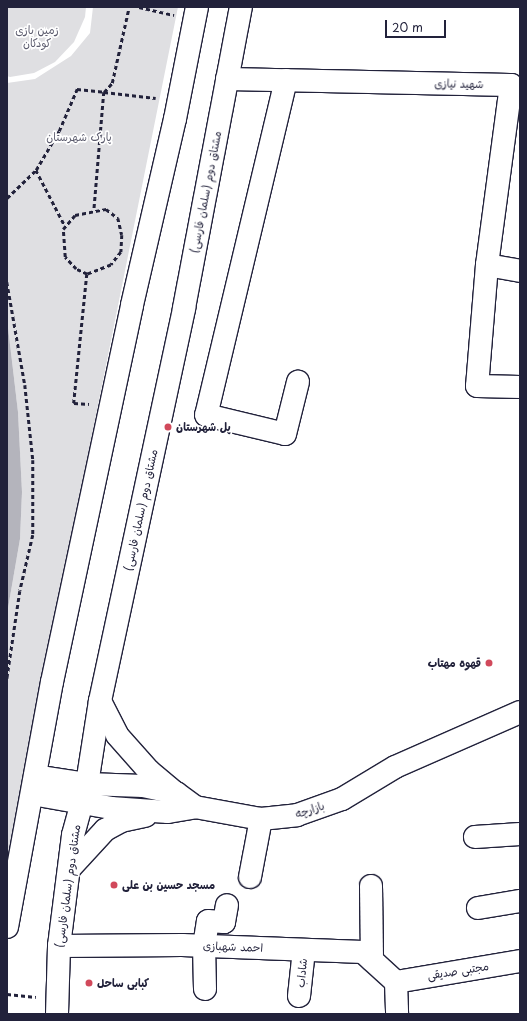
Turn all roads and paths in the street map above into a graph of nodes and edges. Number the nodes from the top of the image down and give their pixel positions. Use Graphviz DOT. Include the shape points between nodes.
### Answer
graph roads {
  1 [pos="128,7"];
  2 [pos="139,7"];
  3 [pos="197,7"];
  4 [pos="241,7"];
  5 [pos="174,15"];
  6 [pos="227,79"];
  7 [pos="286,80"];
  8 [pos="104,92"];
  9 [pos="156,98"];
  10 [pos="36,170"];
  11 [pos="7,198"];
  12 [pos="94,210"];
  13 [pos="66,226"];
  14 [pos="487,265"];
  15 [pos="520,271"];
  16 [pos="87,274"];
  17 [pos="7,282"];
  18 [pos="298,382"];
  19 [pos="520,387"];
  20 [pos="90,412"];
  21 [pos="7,679"];
  22 [pos="100,701"];
  23 [pos="520,712"];
  24 [pos="34,785"];
  25 [pos="84,793"];
  26 [pos="172,803"];
  27 [pos="261,819"];
  28 [pos="520,834"];
  29 [pos="475,837"];
  30 [pos="70,868"];
  31 [pos="250,877"];
  32 [pos="371,886"];
  33 [pos="520,901"];
  34 [pos="227,905"];
  35 [pos="478,908"];
  36 [pos="7,927"];
  37 [pos="59,946"];
  38 [pos="204,946"];
  39 [pos="304,950"];
  40 [pos="372,960"];
  41 [pos="520,961"];
  42 [pos="396,982"];
  43 [pos="205,989"];
  44 [pos="7,994"];
  45 [pos="299,996"];
  46 [pos="57,1007"];
  47 [pos="396,1014"];
  1 -- 8 [label="path" via="112,83"];
  2 -- 5 [label="path"];
  3 -- 24 [label="main road" via="175,119 130,313 57,659"];
  4 -- 6 [label="main road, مشتاق دوم (سلمان فارسی)"];
  6 -- 7 [label="main road, شهید نیازی"];
  6 -- 22 [label="main road, مشتاق دوم (سلمان فارسی)" via="184,308"];
  7 -- 14 [label="main road, شهید نیازی" via="511,85"];
  7 -- 18 [label="main road" via="206,415 284,434"];
  8 -- 9 [label="path"];
  8 -- 10 [label="path" via="76,89 58,131"];
  8 -- 12 [label="path"];
  10 -- 11 [label="path"];
  10 -- 13 [label="path"];
  12 -- 13 [label="path" via="75,215"];
  12 -- 16 [label="path" via="106,208 118,218 122,236 121,252 111,265"];
  13 -- 16 [label="path" via="63,229 65,257 76,269"];
  14 -- 15 [label="main road"];
  14 -- 19 [label="main road, شهید نیازی" via="477,386"];
  16 -- 20 [label="path" via="74,403 92,404"];
  17 -- 21 [label="path" via="25,385 33,460 33,536 20,591"];
  22 -- 25 [label="main road, مشتاق دوم (سلمان فارسی)"];
  22 -- 26 [label="main road" via="117,735 149,771"];
  23 -- 27 [label="main road, بازارچه" via="395,767 342,799 297,816"];
  24 -- 25 [label="main road"];
  24 -- 36 [label="main road"];
  25 -- 26 [label="main road" via="143,786"];
  25 -- 30 [label="main road, مشتاق دوم (سلمان فارسی)" via="74,835"];
  26 -- 27 [label="main road, بازارچه"];
  26 -- 30 [label="main road" via="121,821 105,830"];
  27 -- 31 [label="main road"];
  28 -- 29 [label="main road"];
  30 -- 37 [label="main road, مشتاق دوم (سلمان فارسی)"];
  32 -- 40 [label="main road"];
  33 -- 35 [label="main road"];
  34 -- 38 [label="main road" via="224,922 208,921"];
  37 -- 38 [label="main road, احمد شهبازی"];
  37 -- 46 [label="main road, مشتاق دوم (سلمان فارسی)"];
  38 -- 39 [label="main road, احمد شهبازی"];
  38 -- 43 [label="main road"];
  39 -- 40 [label="main road, احمد شهبازی" via="363,952"];
  39 -- 45 [label="main road, شاداب"];
  40 -- 42 [label="main road, احمد شهبازی"];
  41 -- 42 [label="main road, مجتبی صدیقی"];
  42 -- 47 [label="main road"];
  44 -- 46 [label="path"];
}
